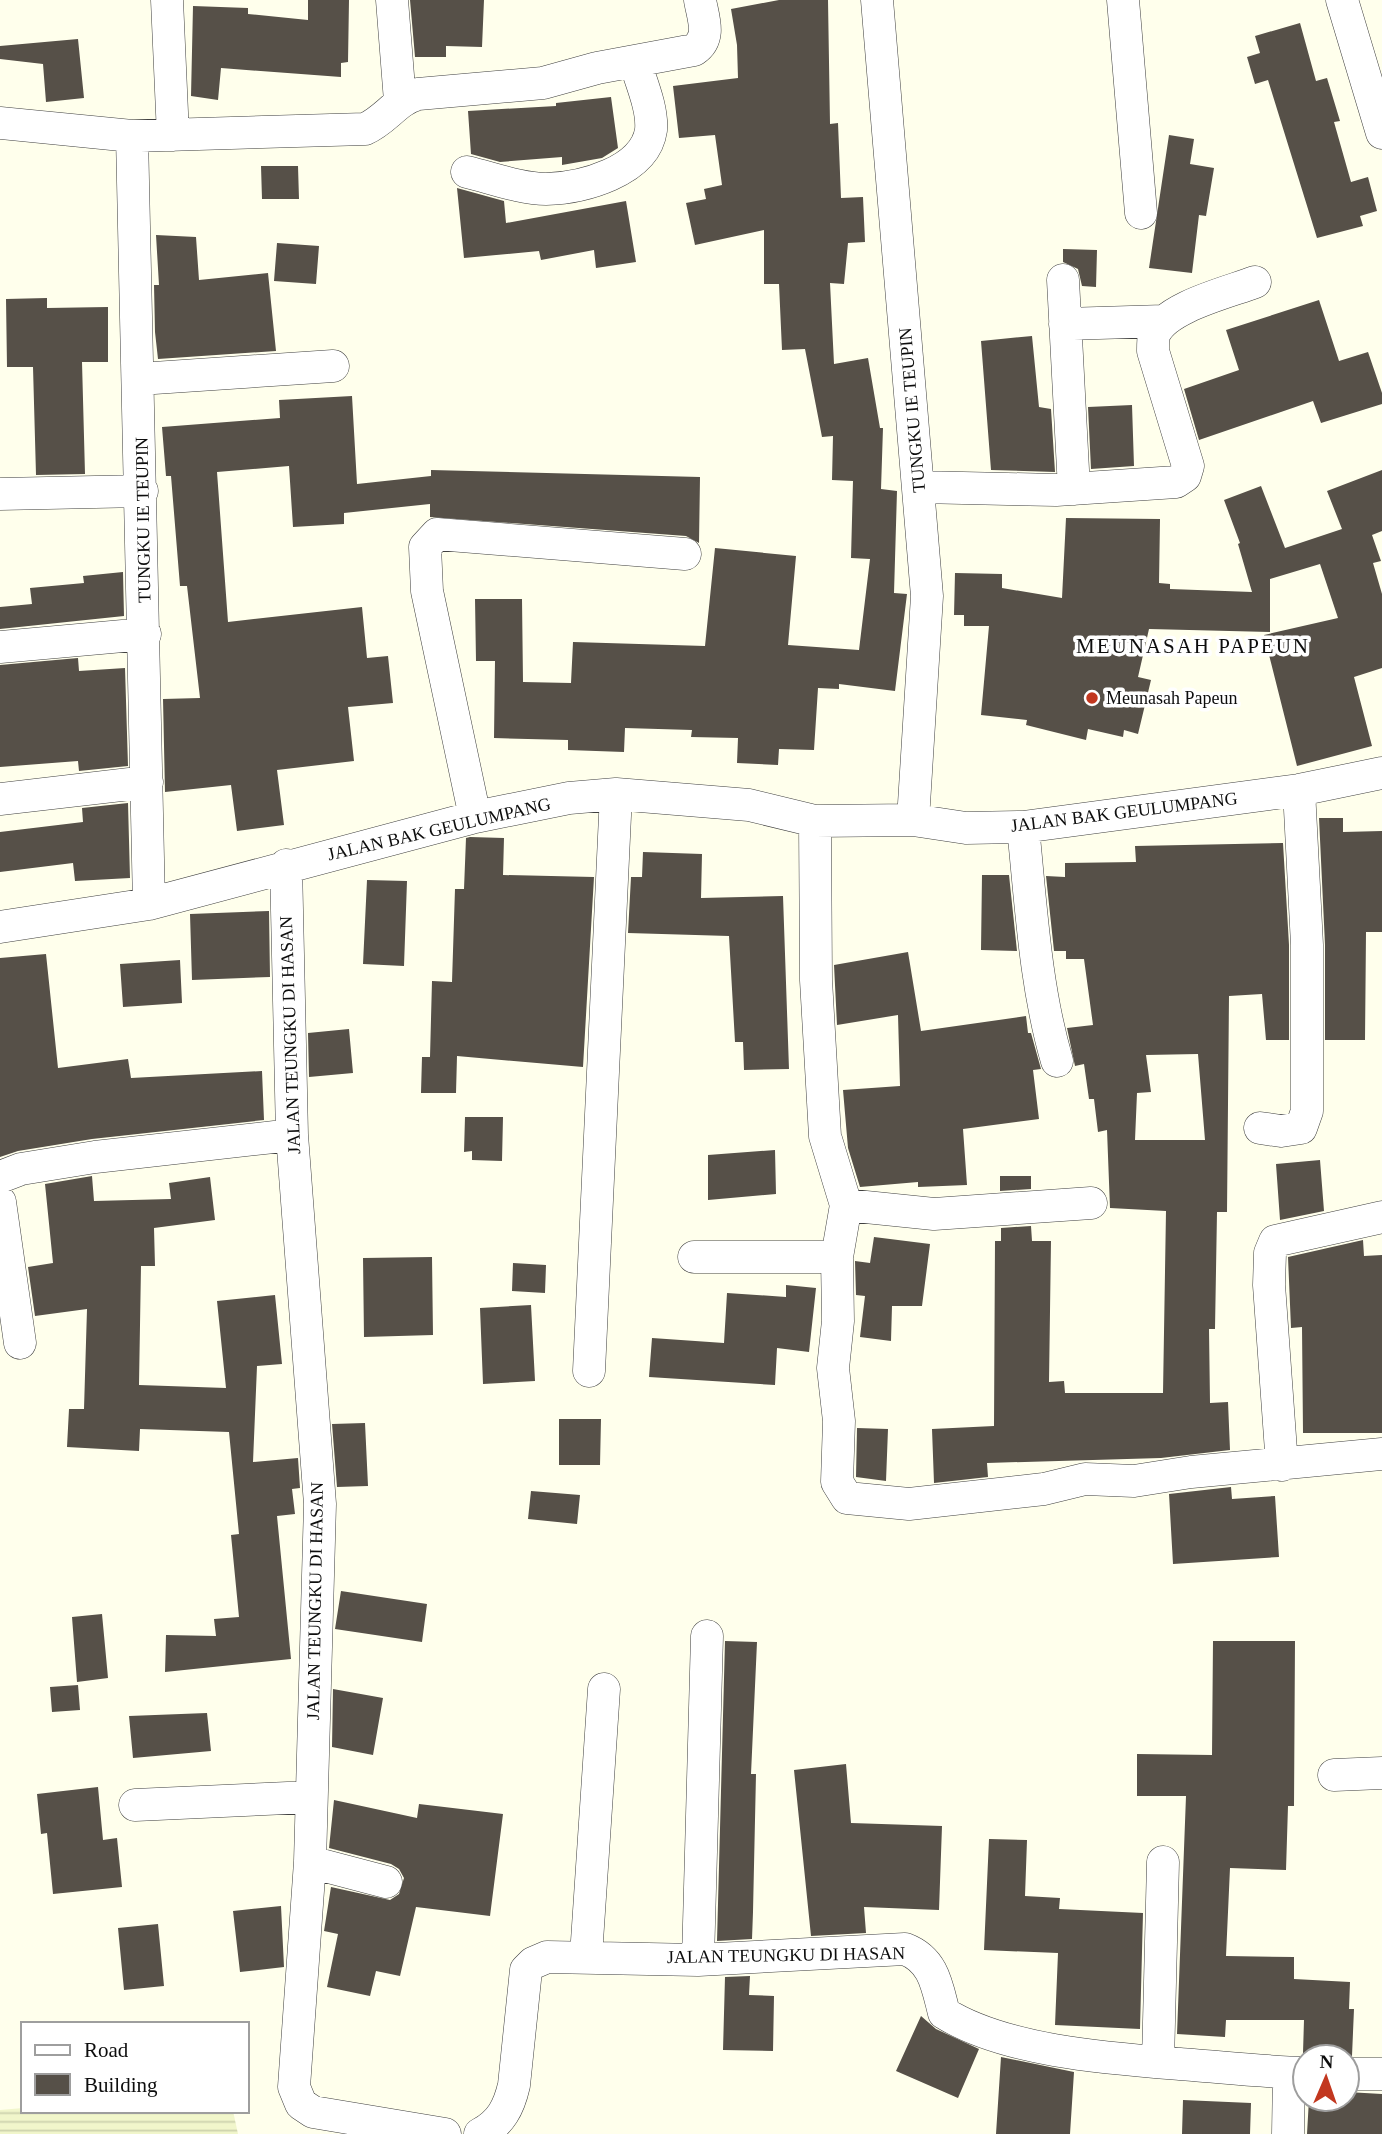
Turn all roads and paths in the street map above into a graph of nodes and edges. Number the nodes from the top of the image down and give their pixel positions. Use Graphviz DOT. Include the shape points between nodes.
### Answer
graph roads {
  1 [pos="167,0"];
  2 [pos="392,0"];
  3 [pos="700,0"];
  4 [pos="877,0"];
  5 [pos="1342,0"];
  6 [pos="1125,1"];
  7 [pos="635,62"];
  8 [pos="400,101"];
  9 [pos="0,122"];
  10 [pos="1382,133"];
  11 [pos="173,135"];
  12 [pos="132,136"];
  13 [pos="467,172"];
  14 [pos="1141,213"];
  15 [pos="1063,280"];
  16 [pos="1255,282"];
  17 [pos="1164,321"];
  18 [pos="1065,324"];
  19 [pos="333,366"];
  20 [pos="139,379"];
  21 [pos="919,487"];
  22 [pos="1074,489"];
  23 [pos="142,491"];
  24 [pos="0,494"];
  25 [pos="685,554"];
  26 [pos="145,634"];
  27 [pos="0,647"];
  28 [pos="1382,773"];
  29 [pos="147,782"];
  30 [pos="1299,790"];
  31 [pos="616,794"];
  32 [pos="0,799"];
  33 [pos="475,817"];
  34 [pos="913,820"];
  35 [pos="814,821"];
  36 [pos="1023,827"];
  37 [pos="286,865"];
  38 [pos="149,904"];
  39 [pos="0,927"];
  40 [pos="1057,1061"];
  41 [pos="1260,1128"];
  42 [pos="292,1135"];
  43 [pos="0,1177"];
  44 [pos="0,1202"];
  45 [pos="1091,1203"];
  46 [pos="846,1205"];
  47 [pos="1382,1217"];
  48 [pos="694,1256"];
  49 [pos="837,1257"];
  50 [pos="20,1343"];
  51 [pos="589,1371"];
  52 [pos="1382,1454"];
  53 [pos="1282,1465"];
  54 [pos="707,1636"];
  55 [pos="604,1689"];
  56 [pos="1382,1773"];
  57 [pos="1335,1775"];
  58 [pos="310,1797"];
  59 [pos="135,1805"];
  60 [pos="1163,1862"];
  61 [pos="310,1863"];
  62 [pos="386,1882"];
  63 [pos="586,1956"];
  64 [pos="698,1960"];
  65 [pos="1157,2062"];
  66 [pos="1291,2073"];
  67 [pos="1361,2074"];
  68 [pos="1382,2074"];
  69 [pos="296,2096"];
  70 [pos="1292,2113"];
  71 [pos="300,2134"];
  72 [pos="445,2134"];
  73 [pos="480,2134"];
  74 [pos="1289,2134"];
  1 -- 11 [label="street"];
  2 -- 8 [label="street"];
  3 -- 7 [label="street" via="703,44"];
  4 -- 21 [label="street, TUNGKU IE TEUPIN"];
  5 -- 10 [label="street"];
  6 -- 14 [label="street"];
  7 -- 8 [label="street" via="543,83 418,94"];
  7 -- 13 [label="street" via="651,127 646,147 627,164 605,177 545,189"];
  8 -- 11 [label="street" via="384,119 365,128"];
  9 -- 12 [label="street"];
  11 -- 12 [label="street"];
  12 -- 20 [label="street, TUNGKU IE TEUPIN"];
  15 -- 18 [label="street"];
  16 -- 17 [label="street" via="1183,309"];
  17 -- 18 [label="street"];
  17 -- 22 [label="street" via="1154,334 1153,351 1188,466 1185,476 1162,485"];
  18 -- 22 [label="street"];
  19 -- 20 [label="street"];
  20 -- 23 [label="street, TUNGKU IE TEUPIN"];
  21 -- 22 [label="street"];
  21 -- 34 [label="street, TUNGKU IE TEUPIN" via="927,596"];
  23 -- 24 [label="street"];
  23 -- 26 [label="street, TUNGKU IE TEUPIN"];
  25 -- 33 [label="street" via="437,534 425,547 427,591"];
  26 -- 27 [label="street"];
  26 -- 29 [label="street, TUNGKU IE TEUPIN"];
  28 -- 30 [label="street, JALAN BAK GEULUMPANG"];
  29 -- 32 [label="street"];
  29 -- 38 [label="street, TUNGKU IE TEUPIN"];
  30 -- 36 [label="street, JALAN BAK GEULUMPANG"];
  30 -- 41 [label="street" via="1307,945 1307,1111 1301,1128"];
  31 -- 33 [label="street, JALAN BAK GEULUMPANG" via="569,798"];
  31 -- 35 [label="street, JALAN BAK GEULUMPANG" via="749,805"];
  31 -- 51 [label="street"];
  33 -- 37 [label="street, JALAN BAK GEULUMPANG"];
  34 -- 35 [label="street, JALAN BAK GEULUMPANG"];
  34 -- 36 [label="street, JALAN BAK GEULUMPANG" via="966,828"];
  35 -- 46 [label="street" via="816,980 825,1136"];
  36 -- 40 [label="street" via="1034,941"];
  37 -- 38 [label="street, JALAN BAK GEULUMPANG"];
  37 -- 42 [label="street, JALAN TEUNGKU DI HASAN"];
  38 -- 39 [label="street, JALAN BAK GEULUMPANG"];
  42 -- 43 [label="street" via="95,1157 21,1169"];
  42 -- 58 [label="street, JALAN TEUNGKU DI HASAN" via="320,1504"];
  44 -- 50 [label="street"];
  45 -- 46 [label="street" via="934,1214"];
  46 -- 49 [label="street"];
  47 -- 53 [label="street" via="1275,1241 1270,1253"];
  48 -- 49 [label="street"];
  49 -- 53 [label="street" via="838,1321 832,1368 839,1421 837,1482 846,1498 921,1503 1044,1489 1085,1479 1134,1481"];
  52 -- 53 [label="street"];
  54 -- 64 [label="street"];
  55 -- 63 [label="street"];
  56 -- 57 [label="street"];
  58 -- 59 [label="street"];
  58 -- 61 [label="street, JALAN TEUNGKU DI HASAN"];
  60 -- 65 [label="street"];
  61 -- 62 [label="street"];
  61 -- 69 [label="street, JALAN TEUNGKU DI HASAN"];
  63 -- 64 [label="street, JALAN TEUNGKU DI HASAN"];
  63 -- 73 [label="street, JALAN TEUNGKU DI HASAN" via="547,1958 526,1970 510,2104 491,2129"];
  64 -- 65 [label="street, JALAN TEUNGKU DI HASAN" via="905,1949 927,1963 944,2013 980,2032 1016,2042"];
  65 -- 66 [label="street, JALAN TEUNGKU DI HASAN"];
  67 -- 68 [label="street"];
  69 -- 71 [label="street, JALAN TEUNGKU DI HASAN"];
  69 -- 72 [label="street" via="313,2112"];
  70 -- 74 [label="street"];
}
